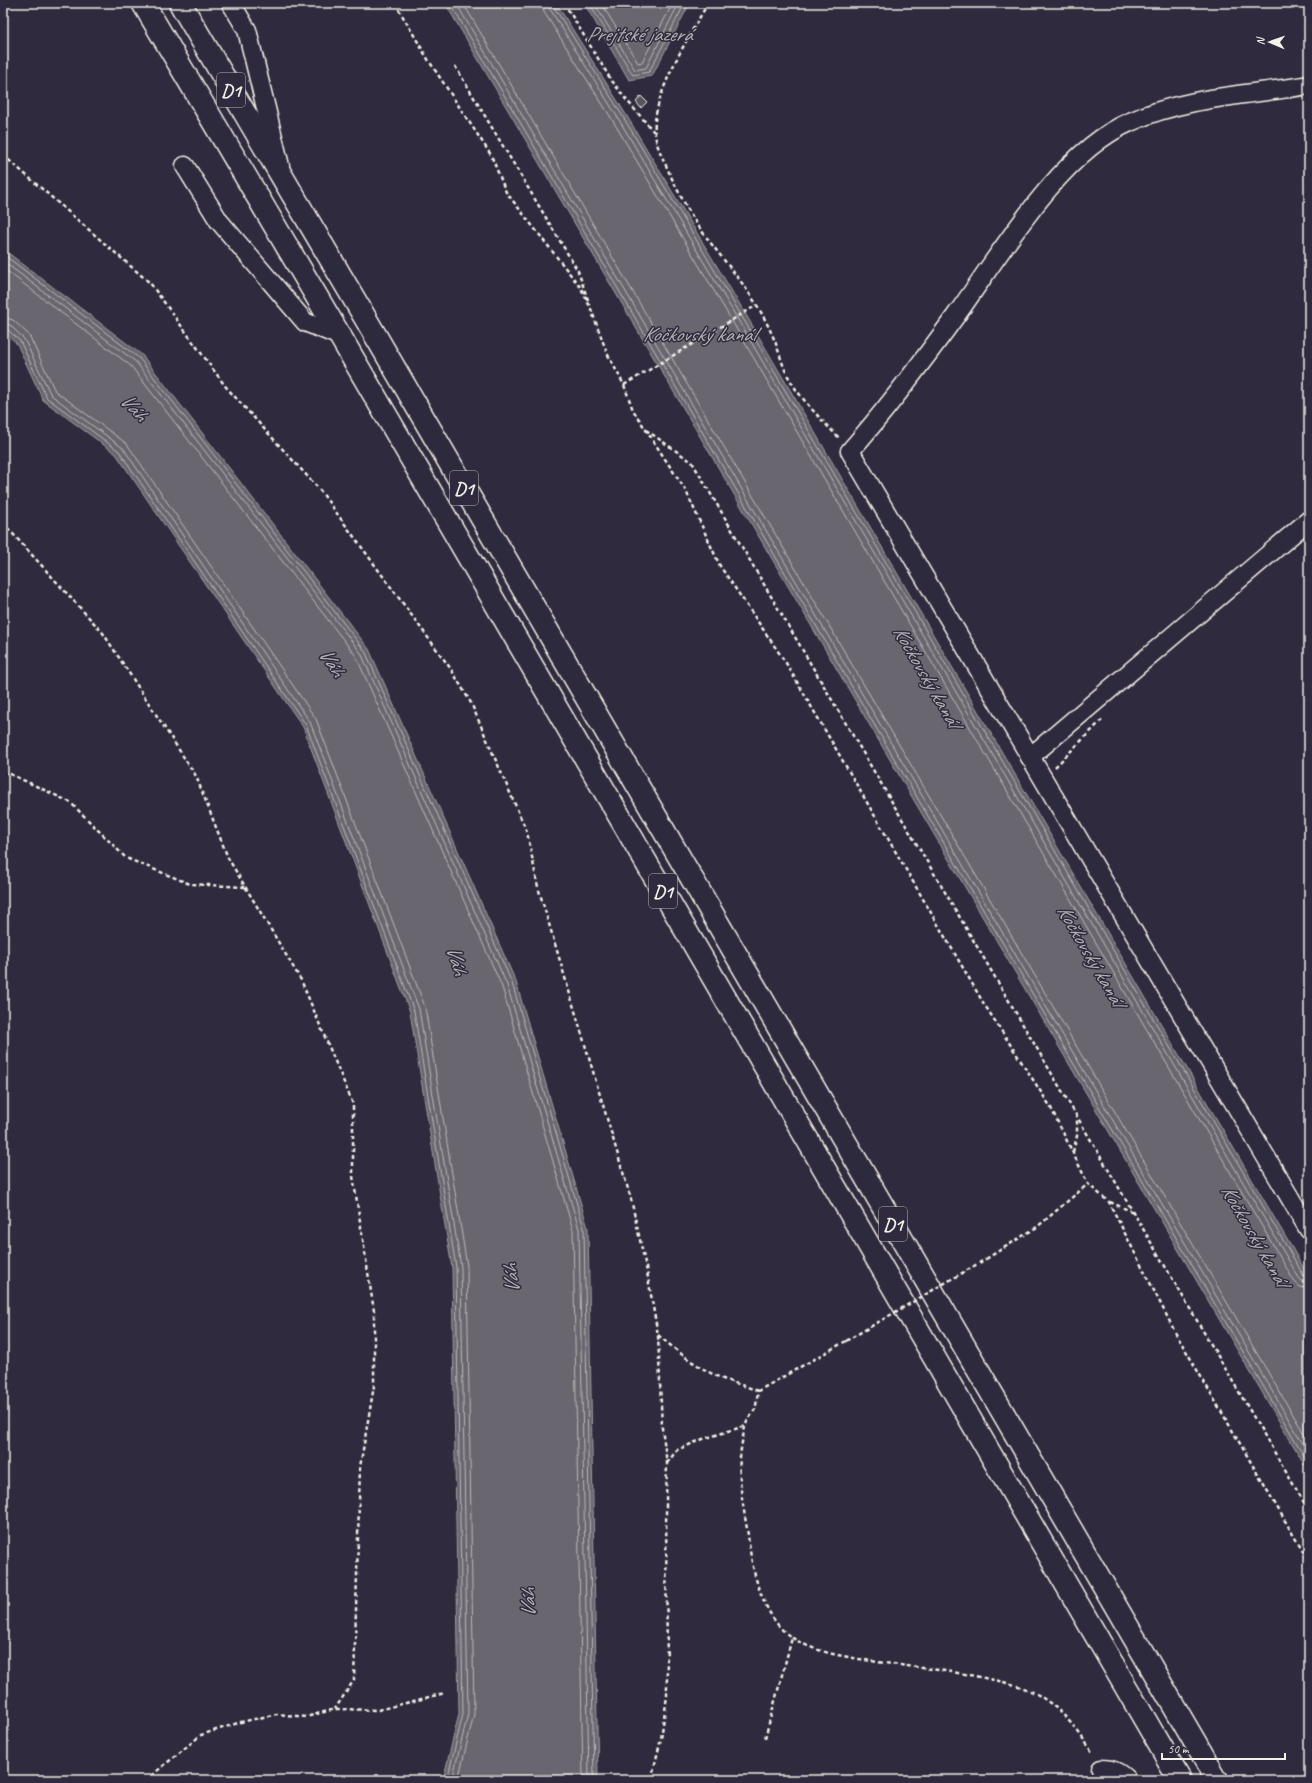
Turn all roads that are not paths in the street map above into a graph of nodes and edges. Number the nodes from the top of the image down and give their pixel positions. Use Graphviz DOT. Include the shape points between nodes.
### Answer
graph roads {
  1 [pos="143,3"];
  2 [pos="180,3"];
  3 [pos="231,3"];
  4 [pos="1309,85"];
  5 [pos="185,166"];
  6 [pos="282,176"];
  7 [pos="340,336"];
  8 [pos="1309,520"];
  9 [pos="1030,757"];
  10 [pos="1309,1230"];
  11 [pos="1101,1769"];
  12 [pos="1127,1780"];
  13 [pos="1180,1780"];
  14 [pos="1216,1780"];
  1 -- 7 [label="highway, D1"];
  2 -- 6 [label="highway, D1"];
  3 -- 6 [label="street" via="247,30"];
  4 -- 9 [label="street" via="1157,111 1129,122 1100,139 1070,166 1039,200 917,369 850,451"];
  5 -- 7 [label="street" via="219,221 248,258 306,322"];
  6 -- 14 [label="highway, D1"];
  7 -- 13 [label="highway, D1"];
  8 -- 9 [label="street"];
  9 -- 10 [label="street"];
  11 -- 12 [label="street" via="1111,1769"];
}
